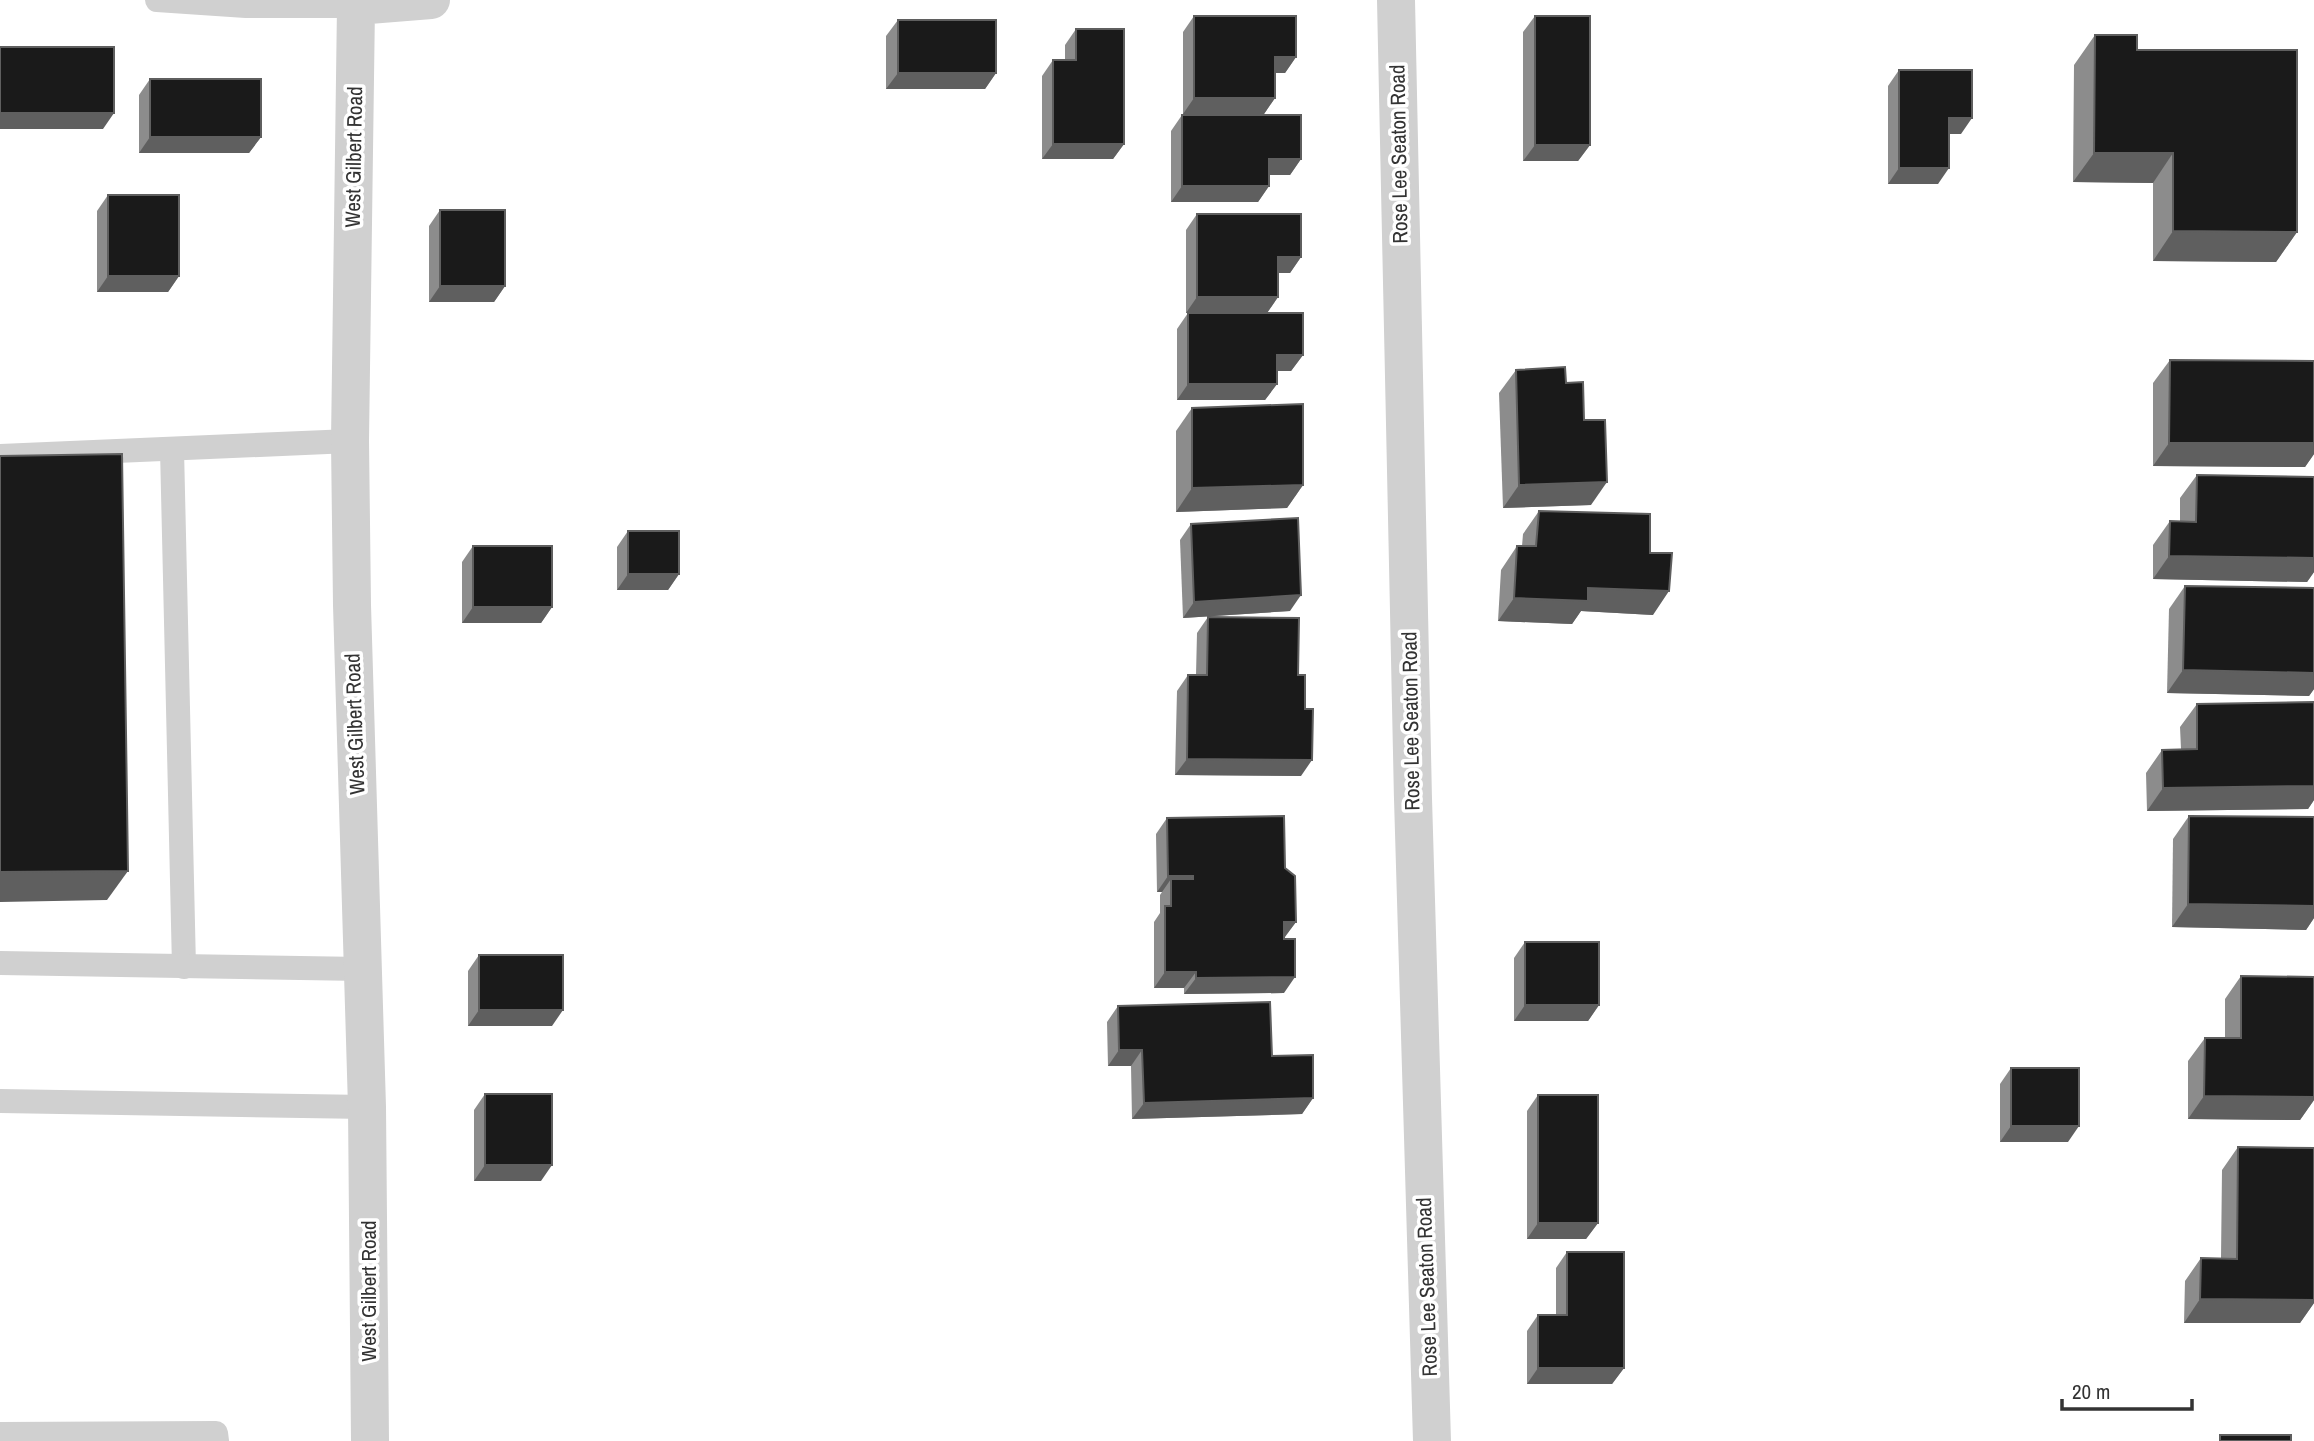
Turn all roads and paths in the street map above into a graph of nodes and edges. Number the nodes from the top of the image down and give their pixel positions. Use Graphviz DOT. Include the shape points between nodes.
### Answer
graph roads {
  1 [pos="157,0"];
  2 [pos="431,0"];
  3 [pos="1396,0"];
  4 [pos="356,6"];
  5 [pos="350,442"];
  6 [pos="172,449"];
  7 [pos="0,456"];
  8 [pos="0,963"];
  9 [pos="184,967"];
  10 [pos="362,969"];
  11 [pos="0,1101"];
  12 [pos="367,1107"];
  13 [pos="0,1434"];
  14 [pos="216,1441"];
  15 [pos="370,1441"];
  16 [pos="1432,1441"];
  1 -- 4 [label="lane"];
  2 -- 4 [label="street"];
  3 -- 16 [label="street, Rose Lee Seaton Road" via="1413,830"];
  4 -- 5 [label="street, West Gilbert Road"];
  5 -- 6 [label="lane"];
  5 -- 10 [label="street, West Gilbert Road"];
  6 -- 7 [label="lane"];
  6 -- 9 [label="lane"];
  8 -- 9 [label="lane"];
  9 -- 10 [label="lane"];
  10 -- 12 [label="street, West Gilbert Road"];
  11 -- 12 [label="lane"];
  12 -- 15 [label="street, West Gilbert Road"];
  13 -- 14 [label="lane" via="216,1433"];
}
